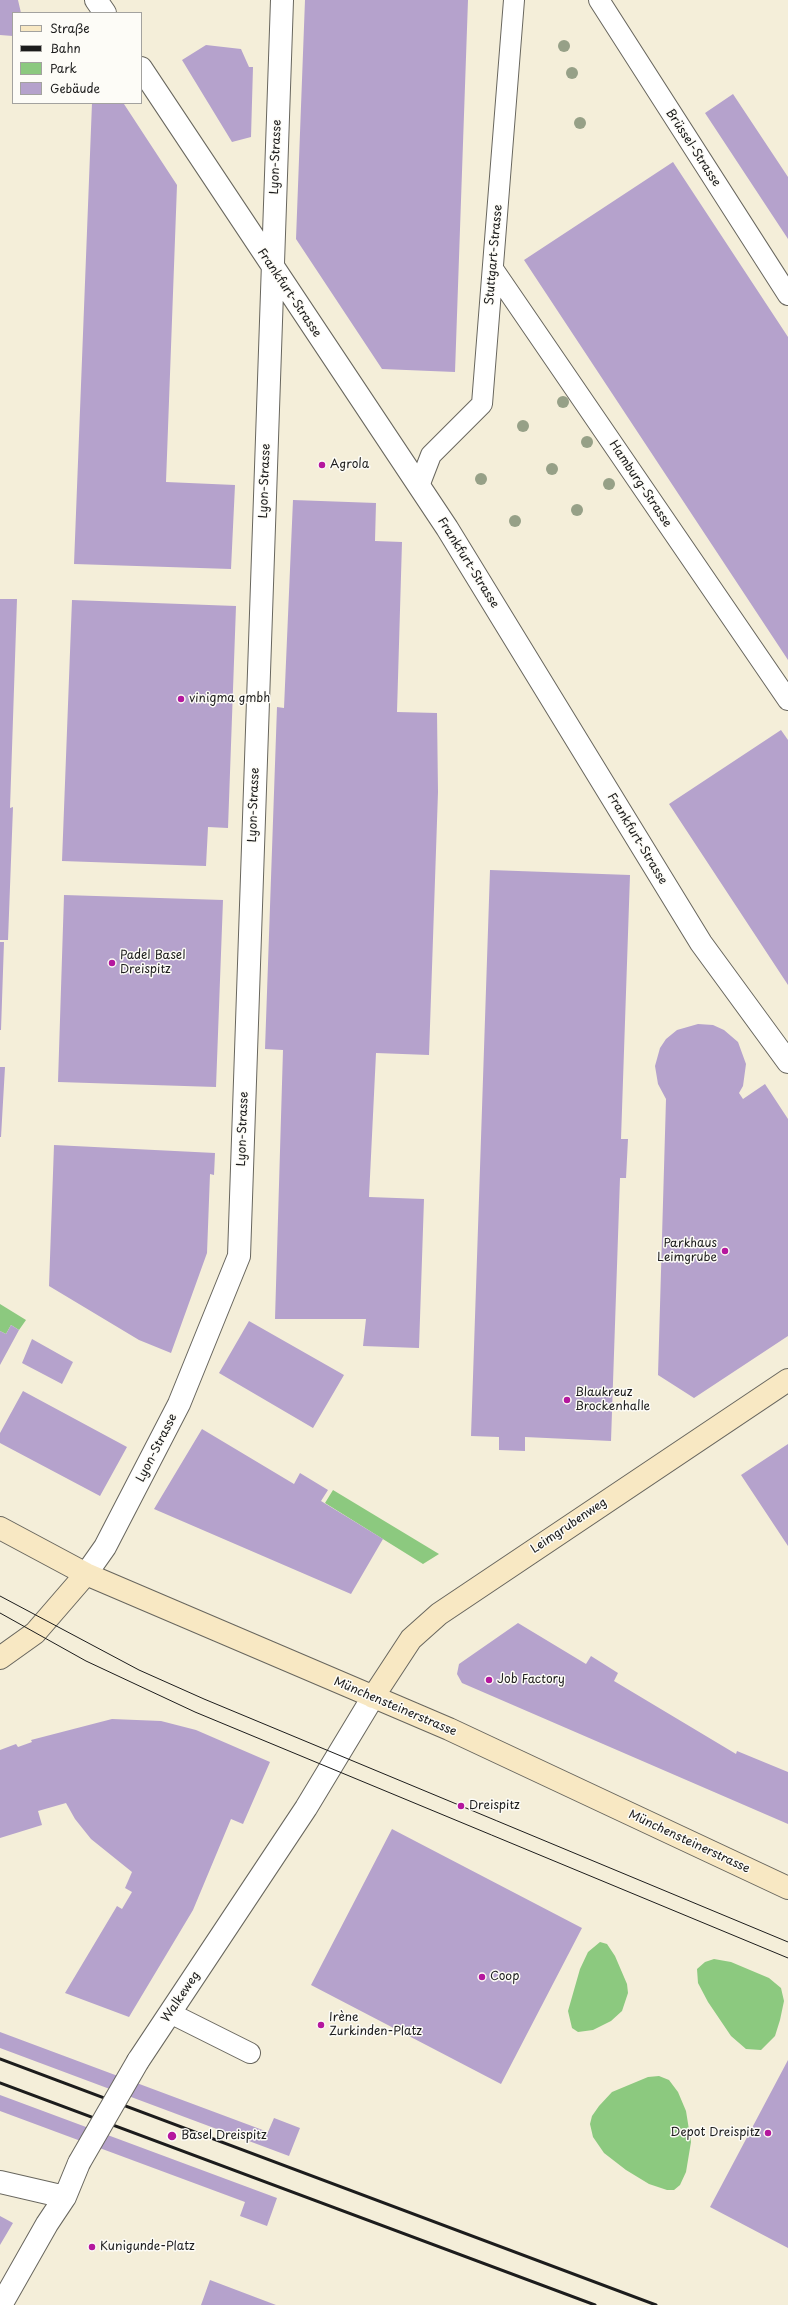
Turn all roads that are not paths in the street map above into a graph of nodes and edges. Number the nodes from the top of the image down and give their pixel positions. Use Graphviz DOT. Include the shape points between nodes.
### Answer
graph roads {
  1 [pos="96,0"];
  2 [pos="282,0"];
  3 [pos="514,0"];
  4 [pos="599,0"];
  5 [pos="104,12"];
  6 [pos="142,70"];
  7 [pos="273,268"];
  8 [pos="492,269"];
  9 [pos="788,295"];
  10 [pos="419,486"];
  11 [pos="788,700"];
  12 [pos="788,1062"];
  13 [pos="788,1380"];
  14 [pos="0,1528"];
  15 [pos="86,1574"];
  16 [pos="0,1658"];
  17 [pos="373,1697"];
  18 [pos="788,1888"];
  19 [pos="170,2013"];
  20 [pos="250,2053"];
  21 [pos="0,2182"];
  22 [pos="65,2197"];
  23 [pos="1,2305"];
  1 -- 5 [label="street"];
  2 -- 7 [label="street, Lyon-Strasse"];
  3 -- 8 [label="lane, Stuttgart-Strasse"];
  4 -- 9 [label="lane, Brüssel-Strasse"];
  6 -- 7 [label="street, Frankfurt-Strasse"];
  7 -- 10 [label="street, Frankfurt-Strasse"];
  7 -- 15 [label="street, Lyon-Strasse" via="239,1256 179,1404 112,1534"];
  8 -- 10 [label="lane, Stuttgart-Strasse" via="482,404 431,456"];
  8 -- 11 [label="lane, Hamburg-Strasse"];
  10 -- 12 [label="street, Frankfurt-Strasse" via="701,943"];
  13 -- 17 [label="main road, Leimgrubenweg" via="439,1614 412,1639"];
  14 -- 15 [label="main road, Münchensteinerstrasse"];
  15 -- 16 [label="main road" via="36,1633"];
  15 -- 17 [label="main road, Münchensteinerstrasse"];
  17 -- 18 [label="main road, Münchensteinerstrasse" via="448,1729"];
  17 -- 19 [label="street, Walkeweg" via="306,1808"];
  19 -- 20 [label="lane"];
  19 -- 22 [label="street, Walkeweg, bridge" via="138,2061 79,2163"];
  21 -- 22 [label="street"];
  22 -- 23 [label="street, Walkeweg"];
}
